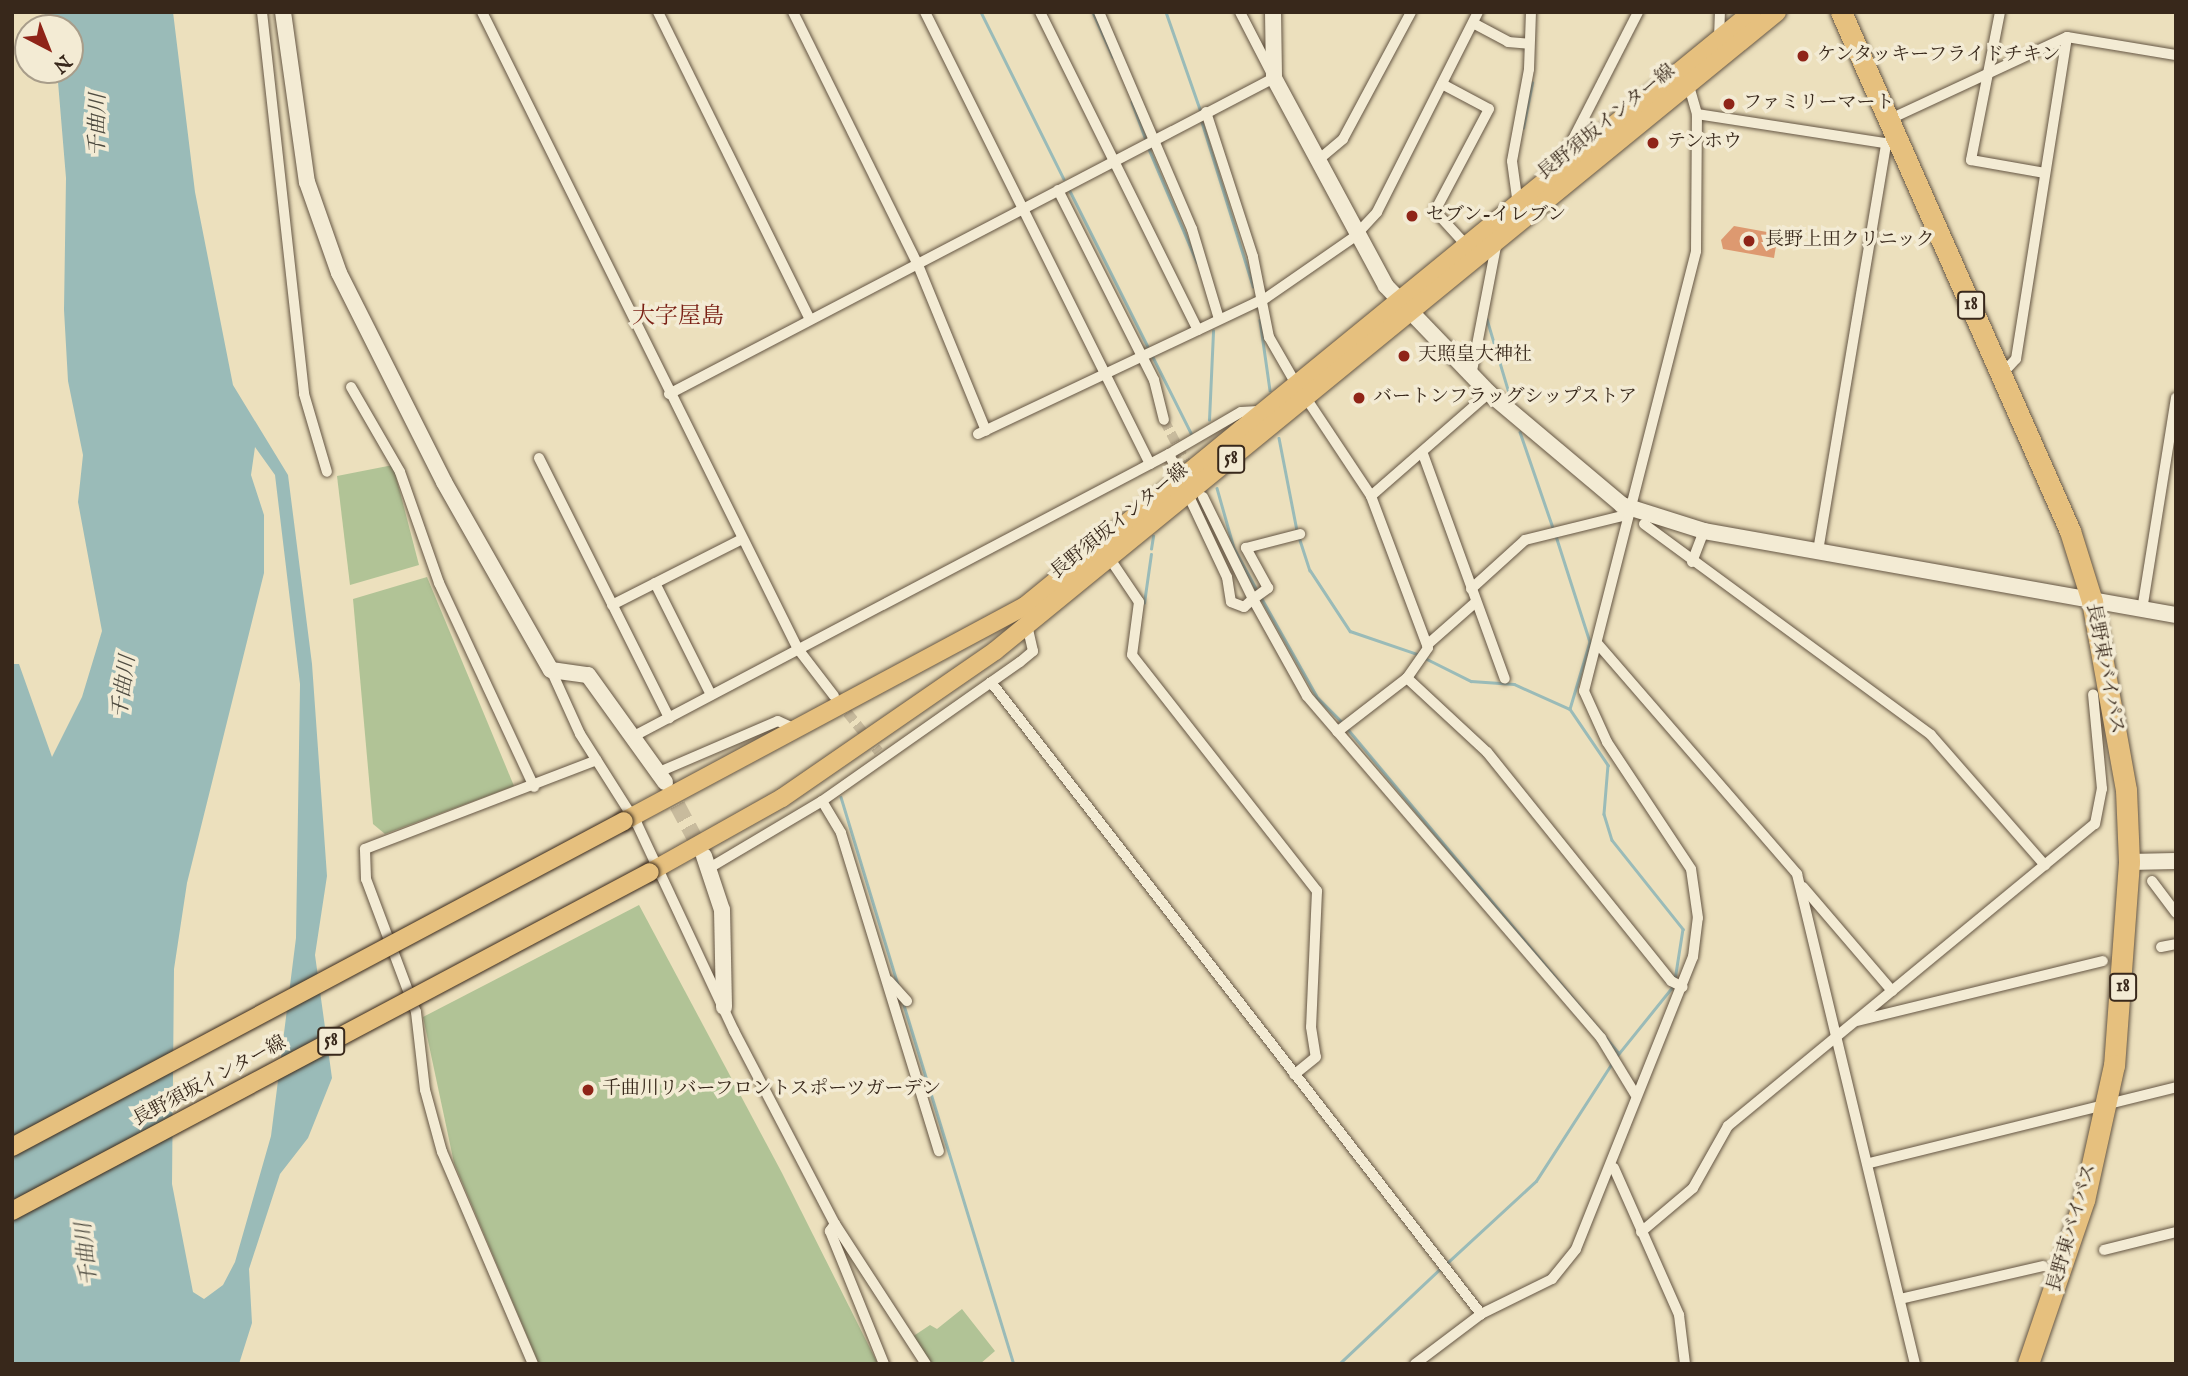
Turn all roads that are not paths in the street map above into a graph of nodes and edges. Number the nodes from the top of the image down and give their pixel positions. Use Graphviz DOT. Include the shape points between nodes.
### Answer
graph roads {
  1 [pos="262,12"];
  2 [pos="283,12"];
  3 [pos="482,12"];
  4 [pos="658,12"];
  5 [pos="793,12"];
  6 [pos="925,12"];
  7 [pos="1040,12"];
  8 [pos="1099,12"];
  9 [pos="1240,12"];
  10 [pos="1273,12"];
  11 [pos="1411,12"];
  12 [pos="1531,12"];
  13 [pos="1638,12"];
  14 [pos="1720,12"];
  15 [pos="1752,12"];
  16 [pos="1777,12"];
  17 [pos="1840,12"];
  18 [pos="2000,12"];
  19 [pos="1475,18"];
  20 [pos="2067,37"];
  21 [pos="1719,39"];
  22 [pos="1530,44"];
  23 [pos="2176,55"];
  24 [pos="1990,72"];
  25 [pos="1274,78"];
  26 [pos="1688,83"];
  27 [pos="1443,84"];
  28 [pos="1206,112"];
  29 [pos="1697,114"];
  30 [pos="1888,120"];
  31 [pos="1151,141"];
  32 [pos="1892,143"];
  33 [pos="1114,160"];
  34 [pos="1574,160"];
  35 [pos="1317,161"];
  36 [pos="2045,173"];
  37 [pos="1058,190"];
  38 [pos="1518,205"];
  39 [pos="1022,208"];
  40 [pos="1354,237"];
  41 [pos="1497,241"];
  42 [pos="1466,245"];
  43 [pos="918,265"];
  44 [pos="1261,301"];
  45 [pos="1406,307"];
  46 [pos="1219,319"];
  47 [pos="810,320"];
  48 [pos="1198,330"];
  49 [pos="1148,354"];
  50 [pos="2001,375"];
  51 [pos="1471,376"];
  52 [pos="1105,377"];
  53 [pos="351,387"];
  54 [pos="1301,391"];
  55 [pos="1489,393"];
  56 [pos="669,394"];
  57 [pos="2176,398"];
  58 [pos="1264,411"];
  59 [pos="1164,420"];
  60 [pos="1169,454"];
  61 [pos="1423,454"];
  62 [pos="539,458"];
  63 [pos="1150,464"];
  64 [pos="2163,471"];
  65 [pos="327,472"];
  66 [pos="2176,473"];
  67 [pos="1192,489"];
  68 [pos="1371,496"];
  69 [pos="1627,513"];
  70 [pos="1644,524"];
  71 [pos="1704,531"];
  72 [pos="1298,534"];
  73 [pos="742,539"];
  74 [pos="1818,551"];
  75 [pos="1110,559"];
  76 [pos="1692,562"];
  77 [pos="655,583"];
  78 [pos="1471,589"];
  79 [pos="1258,596"];
  80 [pos="2092,601"];
  81 [pos="1476,602"];
  82 [pos="612,605"];
  83 [pos="2142,610"];
  84 [pos="2176,615"];
  85 [pos="1027,626"];
  86 [pos="1597,643"];
  87 [pos="1427,645"];
  88 [pos="798,649"];
  89 [pos="551,670"];
  90 [pos="1407,678"];
  91 [pos="1505,678"];
  92 [pos="991,682"];
  93 [pos="2093,694"];
  94 [pos="711,695"];
  95 [pos="834,696"];
  96 [pos="669,718"];
  97 [pos="1343,728"];
  98 [pos="797,730"];
  99 [pos="636,736"];
  100 [pos="597,760"];
  101 [pos="662,777"];
  102 [pos="534,787"];
  103 [pos="822,801"];
  104 [pos="629,819"];
  105 [pos="2176,861"];
  106 [pos="708,862"];
  107 [pos="2129,862"];
  108 [pos="2045,865"];
  109 [pos="654,870"];
  110 [pos="2152,880"];
  111 [pos="1799,883"];
  112 [pos="2176,913"];
  113 [pos="2176,944"];
  114 [pos="2161,947"];
  115 [pos="2103,961"];
  116 [pos="885,976"];
  117 [pos="1677,985"];
  118 [pos="1892,991"];
  119 [pos="906,1000"];
  120 [pos="724,1007"];
  121 [pos="1855,1022"];
  122 [pos="1838,1036"];
  123 [pos="1294,1074"];
  124 [pos="2176,1087"];
  125 [pos="1635,1094"];
  126 [pos="2107,1104"];
  127 [pos="12,1147"];
  128 [pos="939,1151"];
  129 [pos="1870,1163"];
  130 [pos="1614,1168"];
  131 [pos="12,1211"];
  132 [pos="835,1224"];
  133 [pos="1641,1232"];
  134 [pos="2176,1232"];
  135 [pos="2104,1250"];
  136 [pos="2043,1266"];
  137 [pos="1900,1299"];
  138 [pos="1481,1314"];
  139 [pos="533,1364"];
  140 [pos="884,1364"];
  141 [pos="926,1364"];
  142 [pos="1415,1364"];
  143 [pos="1685,1364"];
  144 [pos="1915,1364"];
  145 [pos="2028,1364"];
  1 -- 65 [label="street" via="304,394"];
  2 -- 89 [label="street" via="307,181 339,273 444,482"];
  3 -- 56 [label="street"];
  4 -- 47 [label="street"];
  5 -- 43 [label="street"];
  6 -- 39 [label="street"];
  7 -- 33 [label="street"];
  8 -- 31 [label="street"];
  9 -- 25 [label="street"];
  10 -- 25 [label="street"];
  11 -- 35 [label="street" via="1343,139"];
  12 -- 22 [label="street"];
  13 -- 34 [label="street" via="1569,146"];
  14 -- 21 [label="street"];
  15 -- 21 [label="main road, 長野須坂インター線 / 58"];
  16 -- 26 [label="main road, 長野須坂インター線 / 58"];
  17 -- 30 [label="highway, 長野東バイパス / 18"];
  18 -- 24 [label="street"];
  19 -- 22 [label="street" via="1508,42"];
  19 -- 27 [label="street"];
  20 -- 23 [label="street"];
  20 -- 24 [label="street"];
  20 -- 36 [label="street"];
  21 -- 34 [label="main road, 長野須坂インター線 / 58"];
  22 -- 38 [label="street" via="1512,160"];
  24 -- 30 [label="street"];
  24 -- 36 [label="street" via="1972,160"];
  25 -- 28 [label="street"];
  25 -- 35 [label="street"];
  26 -- 29 [label="street"];
  26 -- 41 [label="main road, 長野須坂インター線 / 58"];
  27 -- 40 [label="street" via="1377,212"];
  27 -- 42 [label="street" via="1489,109 1436,211"];
  28 -- 31 [label="street"];
  28 -- 44 [label="street"];
  29 -- 32 [label="street"];
  29 -- 69 [label="street" via="1696,251"];
  30 -- 32 [label="highway, 長野東バイパス / 18"];
  31 -- 33 [label="street"];
  31 -- 46 [label="street" via="1192,229"];
  32 -- 50 [label="highway, 長野東バイパス / 18"];
  32 -- 74 [label="street"];
  33 -- 37 [label="street"];
  33 -- 48 [label="street"];
  34 -- 38 [label="main road, 長野須坂インター線 / 58"];
  35 -- 40 [label="street"];
  36 -- 50 [label="street" via="2016,359"];
  37 -- 39 [label="street"];
  37 -- 49 [label="street"];
  38 -- 42 [label="main road, 長野須坂インター線 / 58"];
  39 -- 43 [label="street"];
  39 -- 52 [label="street"];
  40 -- 44 [label="street"];
  40 -- 45 [label="street"];
  41 -- 45 [label="main road, 長野須坂インター線 / 58"];
  41 -- 51 [label="street"];
  42 -- 45 [label="main road, 長野須坂インター線 / 58"];
  43 -- 47 [label="street"];
  43 -- 52 [label="street" via="982,433"];
  44 -- 46 [label="street"];
  44 -- 54 [label="street" via="1269,337"];
  45 -- 51 [label="street"];
  45 -- 54 [label="main road, 長野須坂インター線 / 58"];
  46 -- 48 [label="street"];
  47 -- 56 [label="street"];
  48 -- 49 [label="street"];
  49 -- 52 [label="street"];
  49 -- 59 [label="street"];
  50 -- 80 [label="highway, 長野東バイパス / 18" via="2054,488"];
  51 -- 55 [label="street"];
  52 -- 63 [label="street"];
  53 -- 102 [label="street" via="400,472 439,583"];
  54 -- 58 [label="main road, 長野須坂インター線 / 58"];
  54 -- 67 [label="main road, 長野須坂インター線 / 58"];
  54 -- 68 [label="street"];
  55 -- 61 [label="street"];
  55 -- 69 [label="street"];
  56 -- 73 [label="street"];
  57 -- 64 [label="street"];
  58 -- 60 [label="street" via="1252,407"];
  58 -- 67 [label="main road, 長野須坂インター線 / 58"];
  60 -- 63 [label="street"];
  60 -- 67 [label="street"];
  61 -- 68 [label="street"];
  61 -- 78 [label="street"];
  62 -- 82 [label="street"];
  63 -- 88 [label="street"];
  64 -- 66 [label="street"];
  64 -- 83 [label="street"];
  67 -- 75 [label="main road, 長野須坂インター線 / 58"];
  67 -- 79 [label="street"];
  67 -- 79 [label="street" via="1231,602 1244,607"];
  67 -- 98 [label="main road, 長野須坂インター線 / 58" via="1025,606"];
  68 -- 87 [label="street"];
  69 -- 71 [label="street"];
  69 -- 78 [label="street" via="1525,540"];
  69 -- 86 [label="street"];
  70 -- 76 [label="street"];
  71 -- 74 [label="street"];
  71 -- 76 [label="street"];
  72 -- 79 [label="street" via="1246,548"];
  73 -- 77 [label="street"];
  73 -- 88 [label="street"];
  74 -- 80 [label="street"];
  75 -- 85 [label="main road, 長野須坂インター線 / 58"];
  75 -- 123 [label="street" via="1139,602 1132,655 1317,891 1311,1027 1316,1057"];
  76 -- 108 [label="street" via="1931,735"];
  77 -- 82 [label="street"];
  77 -- 94 [label="street"];
  78 -- 81 [label="street"];
  79 -- 97 [label="street" via="1307,696"];
  80 -- 83 [label="street"];
  80 -- 107 [label="highway, 長野東バイパス / 18" via="2126,790"];
  81 -- 87 [label="street"];
  81 -- 91 [label="street"];
  82 -- 96 [label="street"];
  83 -- 84 [label="street"];
  85 -- 92 [label="street" via="1033,651"];
  85 -- 109 [label="main road, 長野須坂インター線 / 58" via="844,757"];
  86 -- 111 [label="street"];
  86 -- 117 [label="street" via="1586,700 1639,793 1679,842 1696,890 1696,934"];
  87 -- 90 [label="street"];
  88 -- 94 [label="street"];
  88 -- 95 [label="street"];
  89 -- 99 [label="street" via="588,675"];
  89 -- 100 [label="street"];
  90 -- 97 [label="street"];
  90 -- 117 [label="street" via="1487,752"];
  92 -- 103 [label="street"];
  92 -- 123 [label="street"];
  93 -- 108 [label="street" via="2101,816"];
  94 -- 96 [label="street"];
  96 -- 99 [label="street"];
  97 -- 125 [label="street" via="1615,1061"];
  98 -- 101 [label="street" via="778,721"];
  98 -- 104 [label="main road, 長野須坂インター線 / 58"];
  99 -- 101 [label="street"];
  100 -- 102 [label="street"];
  100 -- 104 [label="street"];
  102 -- 139 [label="street" via="365,849 370,891 415,1012 425,1090 442,1152"];
  103 -- 106 [label="street"];
  103 -- 116 [label="street" via="841,833"];
  104 -- 109 [label="street"];
  104 -- 127 [label="main road, 長野須坂インター線 / 58, bridge"];
  105 -- 107 [label="street"];
  106 -- 120 [label="street" via="722,910"];
  107 -- 126 [label="highway, 長野東バイパス / 18" via="2123,992"];
  108 -- 118 [label="street"];
  109 -- 120 [label="street"];
  109 -- 131 [label="main road, 長野須坂インター線 / 58, bridge"];
  110 -- 112 [label="street"];
  111 -- 118 [label="street"];
  111 -- 122 [label="street"];
  113 -- 114 [label="street"];
  115 -- 121 [label="street"];
  116 -- 119 [label="street"];
  116 -- 128 [label="street"];
  117 -- 125 [label="street"];
  118 -- 121 [label="street"];
  120 -- 132 [label="street"];
  121 -- 122 [label="street"];
  122 -- 129 [label="street"];
  122 -- 133 [label="street" via="1728,1126 1693,1188"];
  123 -- 138 [label="street"];
  124 -- 126 [label="street"];
  125 -- 130 [label="street"];
  126 -- 129 [label="street"];
  126 -- 145 [label="highway, 長野東バイパス / 18" via="2084,1200"];
  129 -- 137 [label="street"];
  130 -- 133 [label="street"];
  130 -- 138 [label="street" via="1563,1267"];
  132 -- 140 [label="street" via="830,1231"];
  132 -- 141 [label="street"];
  133 -- 143 [label="street" via="1679,1315"];
  134 -- 135 [label="street"];
  136 -- 137 [label="street"];
  137 -- 144 [label="street"];
  138 -- 142 [label="street"];
}
